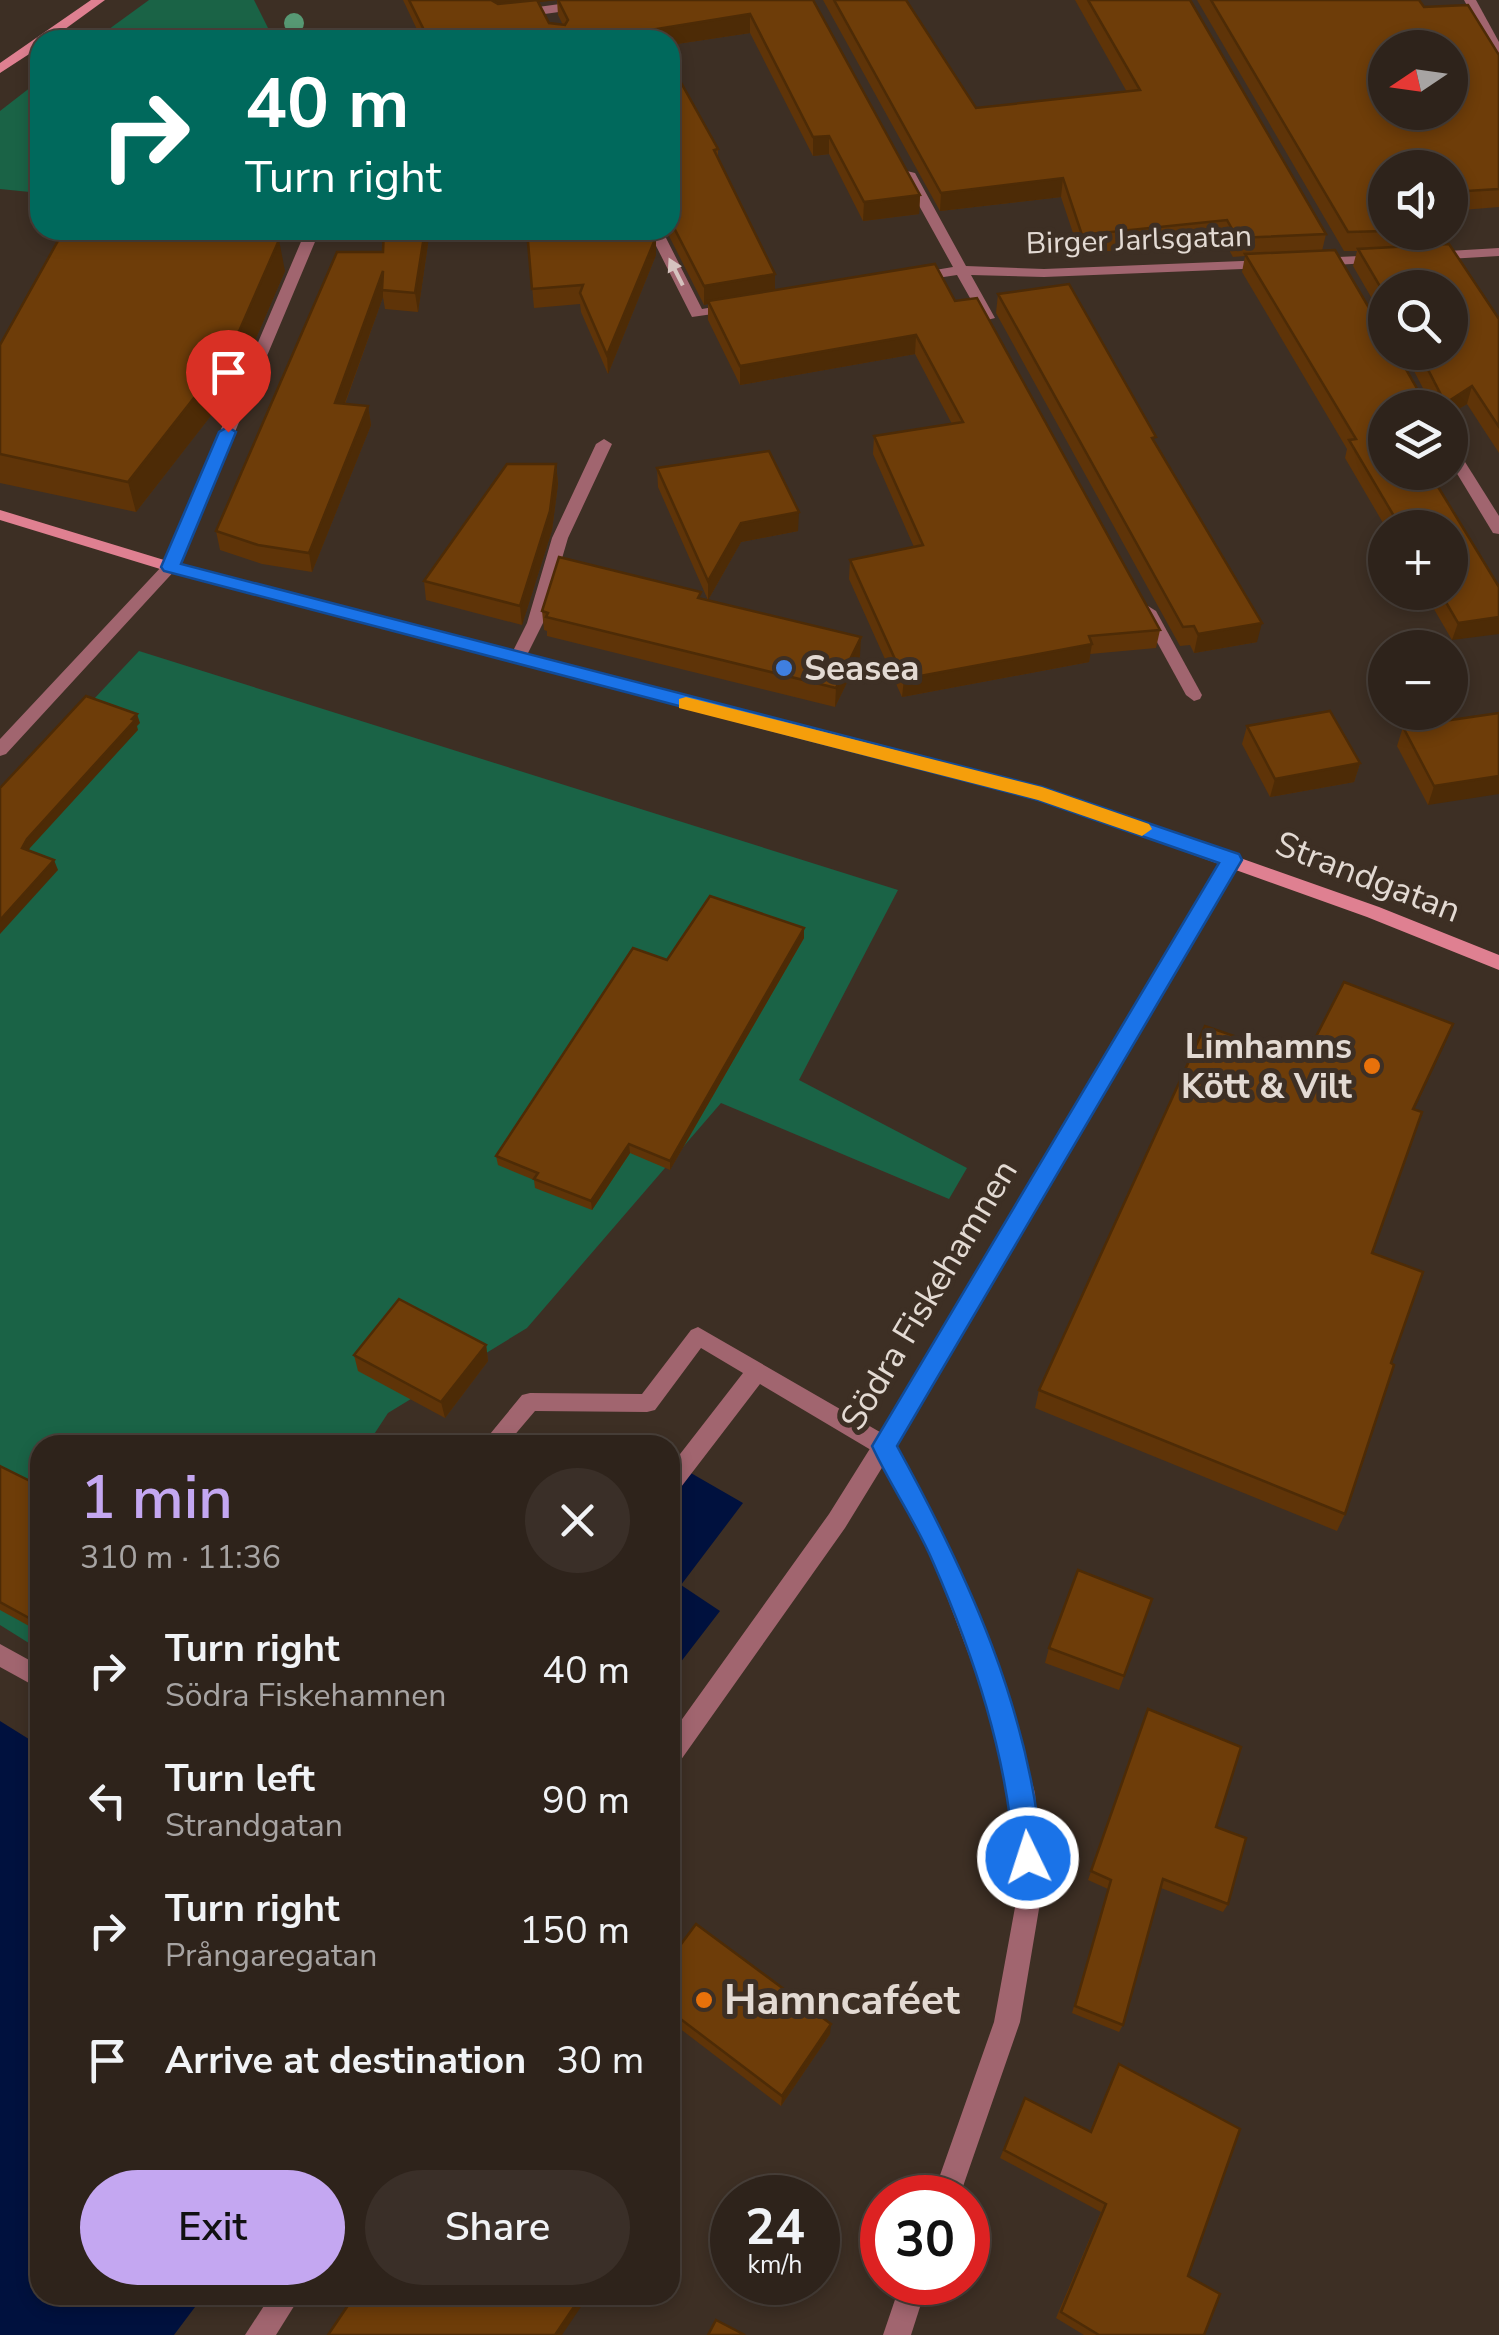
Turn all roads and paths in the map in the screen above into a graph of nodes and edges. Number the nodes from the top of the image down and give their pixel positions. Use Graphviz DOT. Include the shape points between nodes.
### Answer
graph roads {
  1 [pos="99,0"];
  2 [pos="616,0"];
  3 [pos="1470,0"];
  4 [pos="545,10"];
  5 [pos="499,15"];
  6 [pos="553,25"];
  7 [pos="57,30"];
  8 [pos="30,49"];
  9 [pos="1499,54"];
  10 [pos="0,69"];
  11 [pos="896,152"];
  12 [pos="309,240"];
  13 [pos="660,240"];
  14 [pos="1327,245"];
  15 [pos="1499,252"];
  16 [pos="1409,257"];
  17 [pos="1391,258"];
  18 [pos="1336,261"];
  19 [pos="1298,263"];
  20 [pos="1278,264"];
  21 [pos="961,270"];
  22 [pos="1346,277"];
  23 [pos="904,280"];
  24 [pos="753,304"];
  25 [pos="998,338"];
  26 [pos="604,444"];
  27 [pos="1468,478"];
  28 [pos="0,515"];
  29 [pos="1499,530"];
  30 [pos="170,567"];
  31 [pos="1138,593"];
  32 [pos="517,659"];
  33 [pos="1194,695"];
  34 [pos="0,750"];
  35 [pos="1232,860"];
  36 [pos="1499,963"];
  37 [pos="757,1371"];
  38 [pos="501,1435"];
  39 [pos="884,1446"];
  40 [pos="680,1471"];
  41 [pos="0,1655"];
  42 [pos="30,1672"];
  43 [pos="680,1742"];
  44 [pos="953,2175"];
  45 [pos="280,2305"];
  46 [pos="907,2305"];
  47 [pos="259,2335"];
  48 [pos="897,2335"];
  1 -- 7 [label="street"];
  2 -- 4 [label="street"];
  3 -- 9 [label="street"];
  4 -- 5 [label="street"];
  4 -- 6 [label="street"];
  8 -- 10 [label="street"];
  11 -- 21 [label="street"];
  12 -- 30 [label="street"];
  24 -- 13 [label="street, one-way" via="696,314"];
  14 -- 18 [label="street"];
  15 -- 16 [label="street"];
  17 -- 18 [label="street, Birger Jarlsgatan"];
  18 -- 19 [label="street, Birger Jarlsgatan"];
  18 -- 22 [label="street"];
  20 -- 21 [label="street, Birger Jarlsgatan"];
  21 -- 23 [label="street, Birger Jarlsgatan"];
  21 -- 25 [label="street"];
  26 -- 32 [label="street" via="560,538"];
  27 -- 29 [label="street"];
  28 -- 30 [label="street, Strandgatan"];
  30 -- 32 [label="street, Strandgatan"];
  30 -- 34 [label="street"];
  31 -- 33 [label="street"];
  32 -- 35 [label="street, Strandgatan" via="1042,794"];
  35 -- 36 [label="street, Strandgatan"];
  35 -- 39 [label="street, Södra Fiskehamnen"];
  37 -- 38 [label="street" via="698,1336 647,1403 530,1402"];
  37 -- 39 [label="street"];
  37 -- 40 [label="street"];
  39 -- 43 [label="street, Södra Fiskehamnen"];
  39 -- 44 [label="street" via="944,1556 996,1695 1023,1793 1030,1891 1007,2022"];
  41 -- 42 [label="street"];
  45 -- 47 [label="street"];
  46 -- 48 [label="street"];
}
